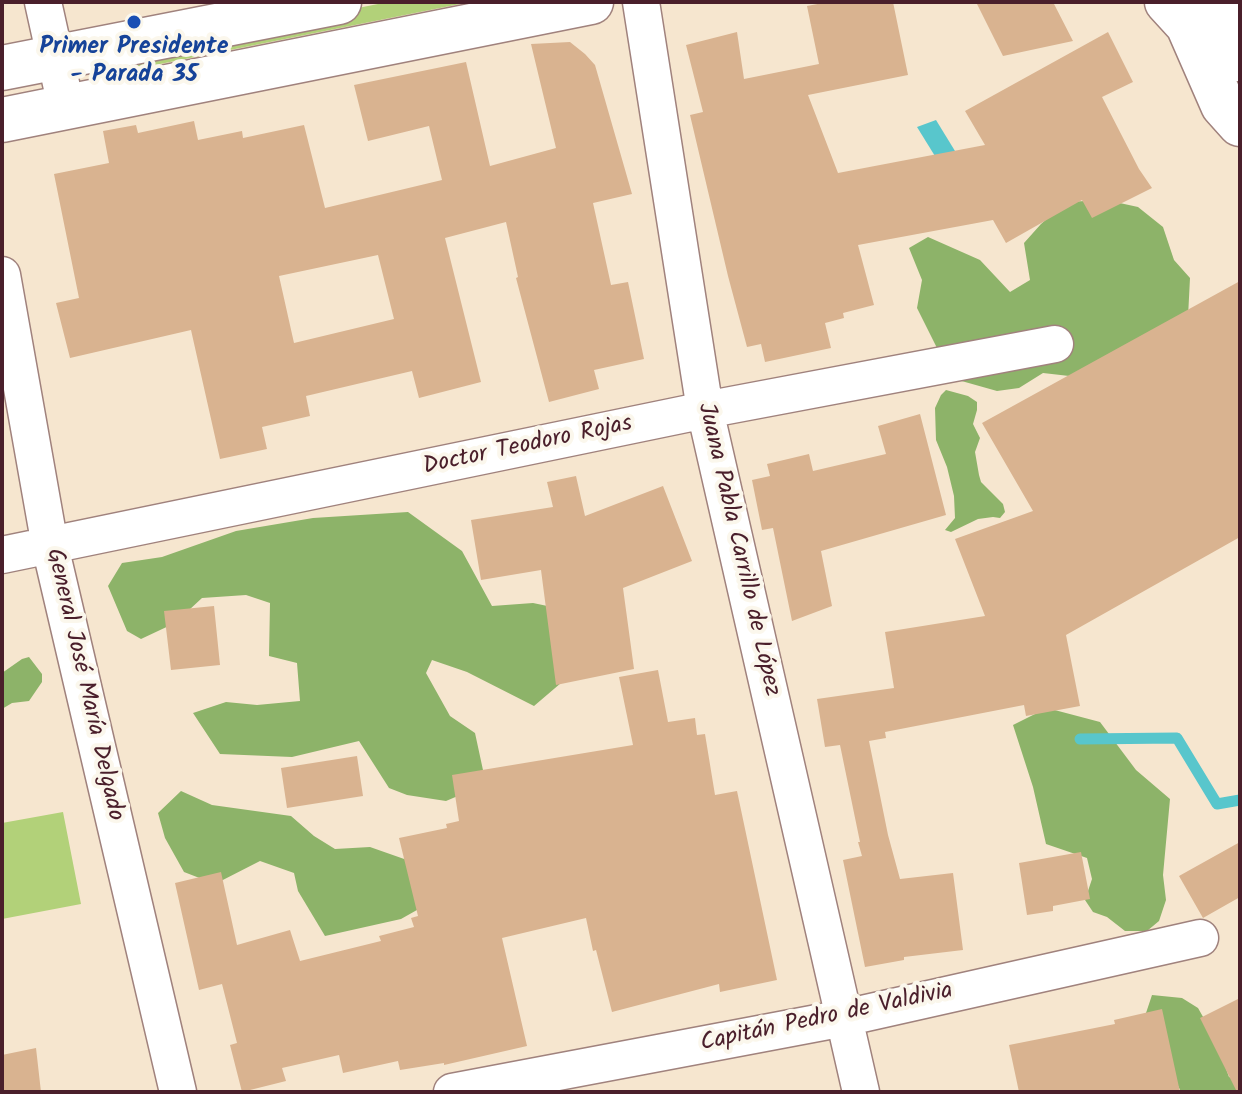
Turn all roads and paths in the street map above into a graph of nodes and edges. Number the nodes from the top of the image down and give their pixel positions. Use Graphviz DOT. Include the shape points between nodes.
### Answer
graph roads {
  1 [pos="43,2"];
  2 [pos="339,2"];
  3 [pos="591,2"];
  4 [pos="641,2"];
  5 [pos="1167,2"];
  6 [pos="1197,2"];
  7 [pos="1217,2"];
  8 [pos="1234,51"];
  9 [pos="55,58"];
  10 [pos="2,68"];
  11 [pos="66,106"];
  12 [pos="2,120"];
  13 [pos="1240,124"];
  14 [pos="2,275"];
  15 [pos="1055,344"];
  16 [pos="705,410"];
  17 [pos="50,546"];
  18 [pos="2,555"];
  19 [pos="1200,938"];
  20 [pos="844,1018"];
  21 [pos="178,1092"];
  22 [pos="452,1092"];
  23 [pos="861,1092"];
  1 -- 9 [label="street"];
  2 -- 9 [label="highway"];
  3 -- 11 [label="highway"];
  4 -- 16 [label="street, Juana Pabla Carrillo de López"];
  5 -- 13 [label="highway" via="1188,25 1223,105"];
  6 -- 8 [label="highway"];
  7 -- 8 [label="highway"];
  9 -- 10 [label="highway"];
  9 -- 11 [label="street"];
  11 -- 12 [label="highway"];
  14 -- 17 [label="street, General José María Delgado"];
  15 -- 16 [label="street, Doctor Teodoro Rojas"];
  16 -- 17 [label="street, Doctor Teodoro Rojas"];
  16 -- 20 [label="street, Juana Pabla Carrillo de López"];
  17 -- 18 [label="street, Doctor Teodoro Rojas"];
  17 -- 21 [label="street, General José María Delgado"];
  19 -- 20 [label="street, Capitán Pedro de Valdivia"];
  20 -- 22 [label="street, Capitán Pedro de Valdivia"];
  20 -- 23 [label="street, Juana Pabla Carrillo de López"];
}
